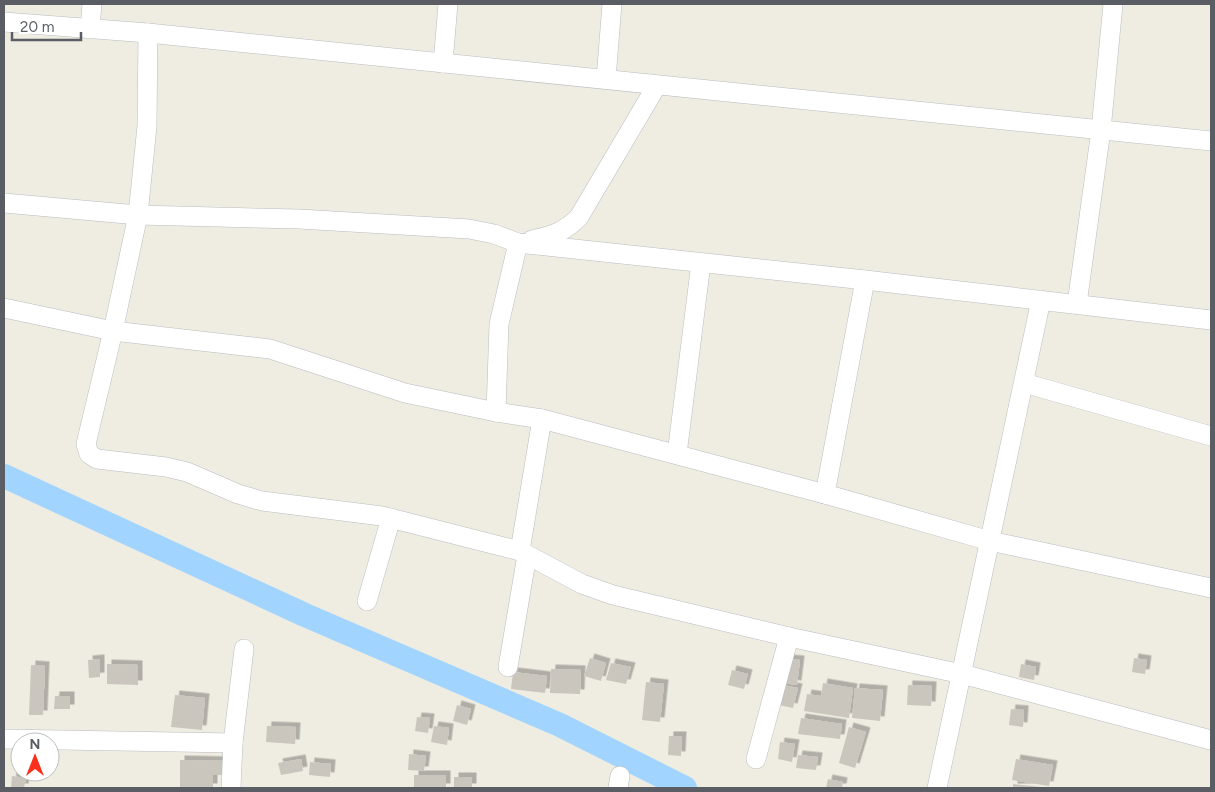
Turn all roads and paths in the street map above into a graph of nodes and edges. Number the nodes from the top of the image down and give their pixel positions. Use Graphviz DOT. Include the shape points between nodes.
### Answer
graph roads {
  1 [pos="92,4"];
  2 [pos="448,4"];
  3 [pos="612,4"];
  4 [pos="1113,4"];
  5 [pos="4,22"];
  6 [pos="90,28"];
  7 [pos="148,33"];
  8 [pos="443,63"];
  9 [pos="606,79"];
  10 [pos="657,85"];
  11 [pos="1100,130"];
  12 [pos="1211,141"];
  13 [pos="4,203"];
  14 [pos="138,215"];
  15 [pos="518,243"];
  16 [pos="701,263"];
  17 [pos="865,280"];
  18 [pos="1042,300"];
  19 [pos="1077,304"];
  20 [pos="4,308"];
  21 [pos="1211,320"];
  22 [pos="113,332"];
  23 [pos="1024,383"];
  24 [pos="496,412"];
  25 [pos="542,419"];
  26 [pos="1211,436"];
  27 [pos="677,454"];
  28 [pos="825,494"];
  29 [pos="392,518"];
  30 [pos="990,541"];
  31 [pos="524,553"];
  32 [pos="1211,588"];
  33 [pos="367,601"];
  34 [pos="789,637"];
  35 [pos="244,649"];
  36 [pos="508,667"];
  37 [pos="962,674"];
  38 [pos="4,739"];
  39 [pos="1211,740"];
  40 [pos="233,743"];
  41 [pos="756,759"];
  42 [pos="231,788"];
  43 [pos="937,788"];
  1 -- 6 [label="street"];
  2 -- 8 [label="street"];
  3 -- 9 [label="street"];
  4 -- 11 [label="street"];
  5 -- 6 [label="street"];
  6 -- 7 [label="street"];
  7 -- 8 [label="street"];
  7 -- 14 [label="street" via="147,126"];
  8 -- 9 [label="street"];
  9 -- 10 [label="street"];
  10 -- 11 [label="street"];
  10 -- 15 [label="street" via="579,217 568,228 553,235"];
  11 -- 12 [label="street"];
  11 -- 19 [label="street"];
  13 -- 14 [label="street"];
  14 -- 15 [label="street" via="299,219 469,229"];
  14 -- 22 [label="street"];
  15 -- 16 [label="street"];
  15 -- 24 [label="street" via="499,324"];
  16 -- 17 [label="street"];
  16 -- 27 [label="street"];
  17 -- 18 [label="street"];
  17 -- 28 [label="street"];
  18 -- 19 [label="street"];
  18 -- 23 [label="street"];
  19 -- 21 [label="street"];
  20 -- 22 [label="street"];
  22 -- 24 [label="street" via="270,350 395,390"];
  22 -- 29 [label="street" via="86,444 89,454 97,459 187,472 262,502"];
  23 -- 26 [label="street"];
  23 -- 30 [label="street"];
  24 -- 25 [label="street"];
  25 -- 27 [label="street"];
  25 -- 31 [label="street"];
  27 -- 28 [label="street"];
  28 -- 30 [label="street"];
  29 -- 31 [label="street"];
  29 -- 33 [label="street"];
  30 -- 32 [label="street"];
  30 -- 37 [label="street"];
  31 -- 34 [label="street" via="582,584 614,595"];
  31 -- 36 [label="street"];
  34 -- 37 [label="street"];
  34 -- 41 [label="street"];
  35 -- 40 [label="street"];
  37 -- 39 [label="street"];
  37 -- 43 [label="street"];
  38 -- 40 [label="street"];
  40 -- 42 [label="street"];
}
